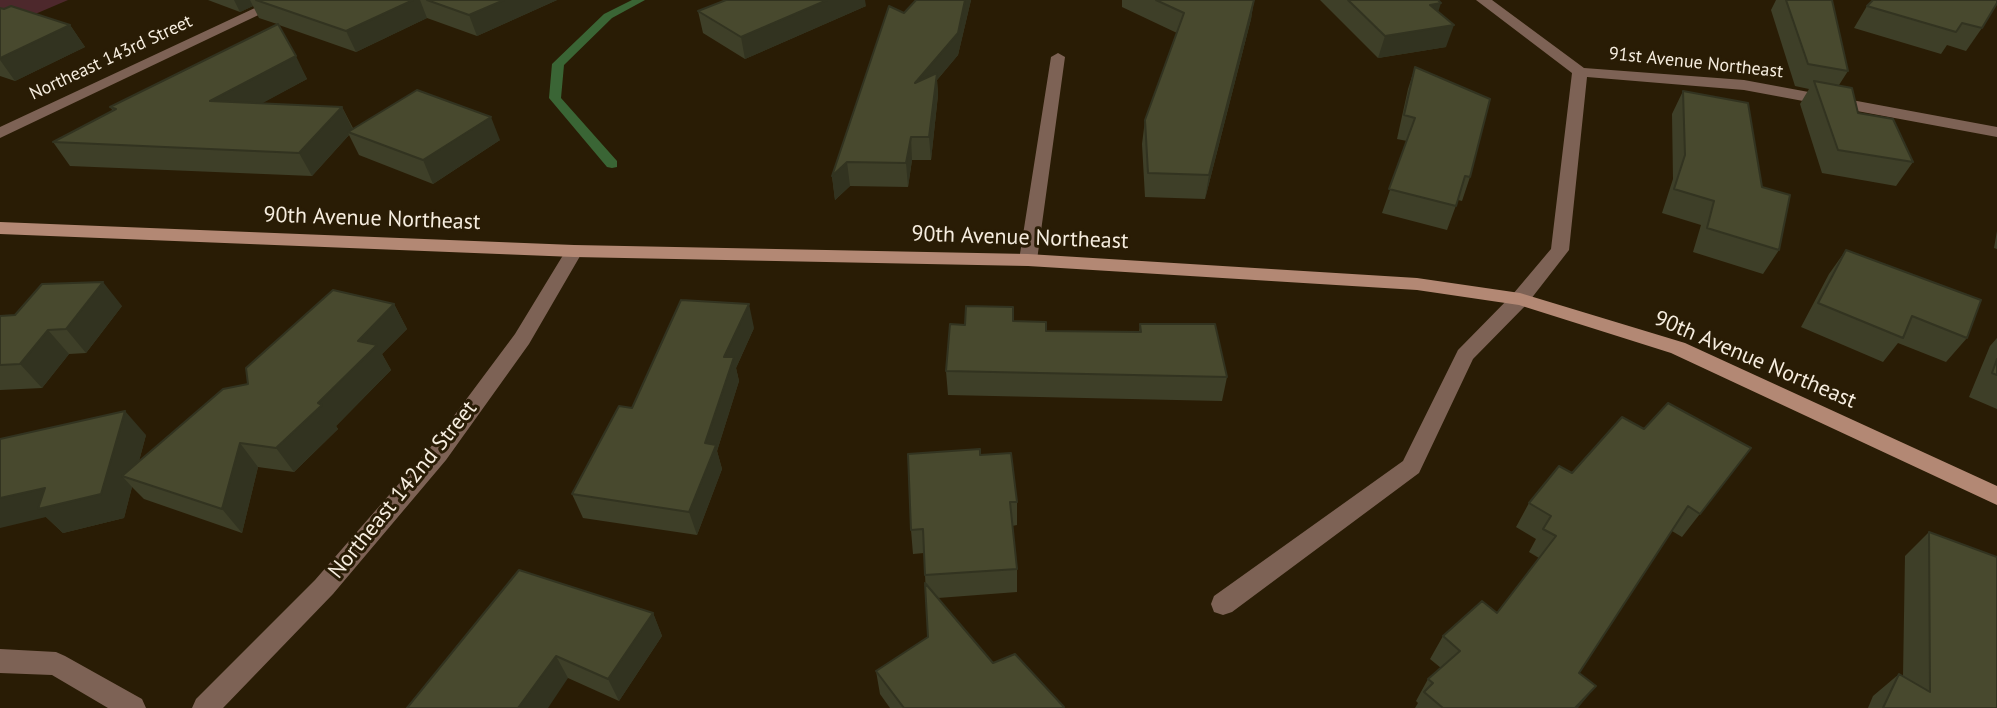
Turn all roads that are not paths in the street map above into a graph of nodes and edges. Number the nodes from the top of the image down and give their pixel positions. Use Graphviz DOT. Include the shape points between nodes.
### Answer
graph roads {
  1 [pos="283,0"];
  2 [pos="1483,0"];
  3 [pos="1058,57"];
  4 [pos="1580,72"];
  5 [pos="1997,132"];
  6 [pos="0,133"];
  7 [pos="0,228"];
  8 [pos="574,251"];
  9 [pos="1028,260"];
  10 [pos="1520,299"];
  11 [pos="1997,496"];
  12 [pos="1223,604"];
  13 [pos="0,661"];
  14 [pos="133,708"];
  15 [pos="205,708"];
  1 -- 6 [label="street, Northeast 143rd Street"];
  2 -- 4 [label="street"];
  3 -- 9 [label="street"];
  4 -- 5 [label="street, 91st Avenue Northeast" via="1744,85"];
  4 -- 10 [label="street" via="1560,250"];
  7 -- 8 [label="street, 90th Avenue Northeast"];
  8 -- 9 [label="street, 90th Avenue Northeast"];
  8 -- 15 [label="street, Northeast 142nd Street" via="522,339 438,454 324,587"];
  9 -- 10 [label="street, 90th Avenue Northeast" via="1417,284"];
  10 -- 11 [label="street, 90th Avenue Northeast" via="1678,348"];
  10 -- 12 [label="street" via="1465,355 1411,467"];
  13 -- 14 [label="street" via="56,664"];
}
